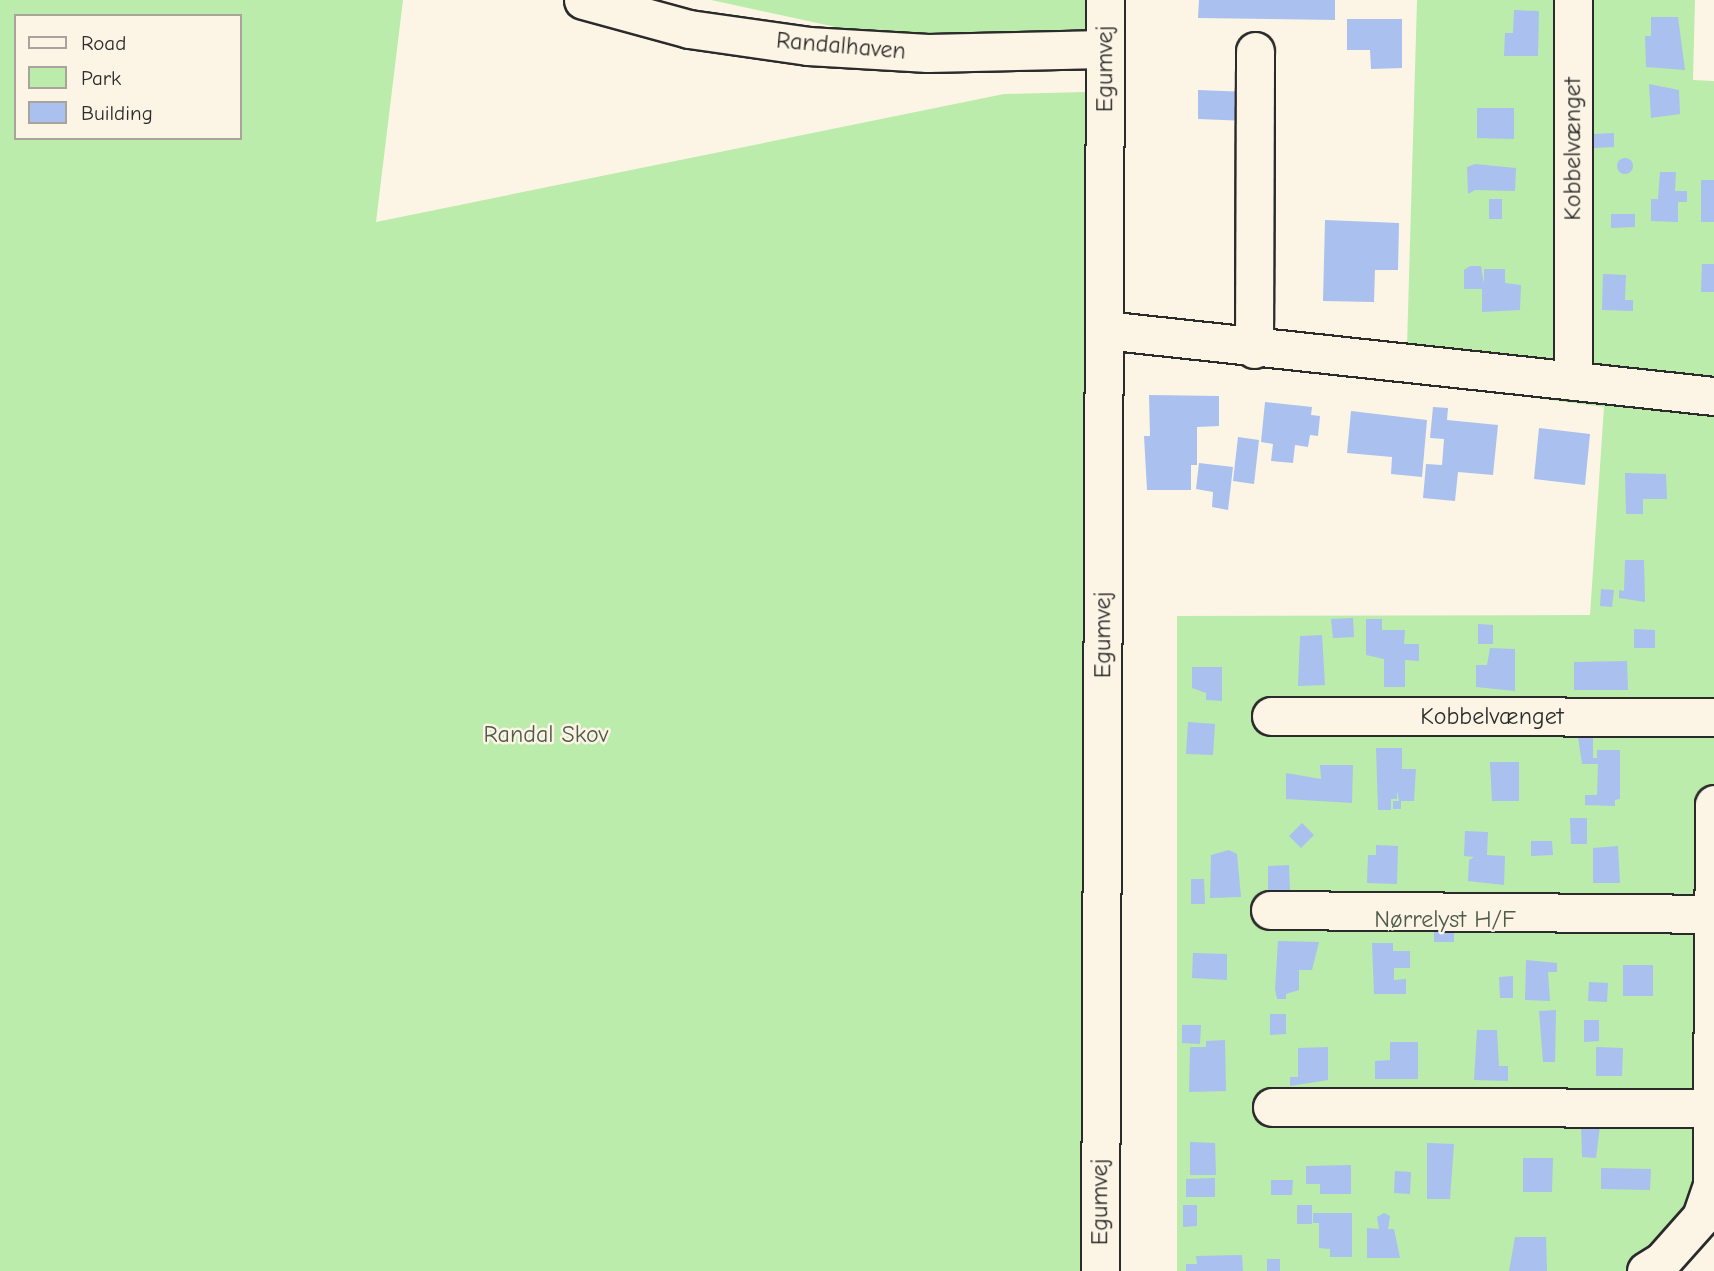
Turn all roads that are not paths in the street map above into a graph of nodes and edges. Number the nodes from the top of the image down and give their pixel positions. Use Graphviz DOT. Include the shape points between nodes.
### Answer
graph roads {
  1 [pos="583,0"];
  2 [pos="1105,0"];
  3 [pos="1573,0"];
  4 [pos="1104,49"];
  5 [pos="1255,51"];
  6 [pos="1104,330"];
  7 [pos="1254,349"];
  8 [pos="1573,381"];
  9 [pos="1714,396"];
  10 [pos="1270,716"];
  11 [pos="1714,717"];
  12 [pos="1714,804"];
  13 [pos="1270,909"];
  14 [pos="1712,914"];
  15 [pos="1272,1107"];
  16 [pos="1712,1108"];
  17 [pos="1100,1271"];
  18 [pos="1646,1271"];
  1 -- 4 [label="street, Randalhaven" via="689,29 807,46 928,53"];
  2 -- 4 [label="street, Egumvej"];
  3 -- 8 [label="street, Kobbelvænget"];
  4 -- 6 [label="street, Egumvej"];
  5 -- 7 [label="street"];
  6 -- 7 [label="street"];
  6 -- 17 [label="street, Egumvej"];
  7 -- 8 [label="street"];
  8 -- 9 [label="street"];
  10 -- 11 [label="street, Kobbelvænget"];
  12 -- 14 [label="street"];
  13 -- 14 [label="street"];
  14 -- 16 [label="street"];
  15 -- 16 [label="street"];
  16 -- 18 [label="street" via="1712,1185 1701,1217 1662,1261"];
}
